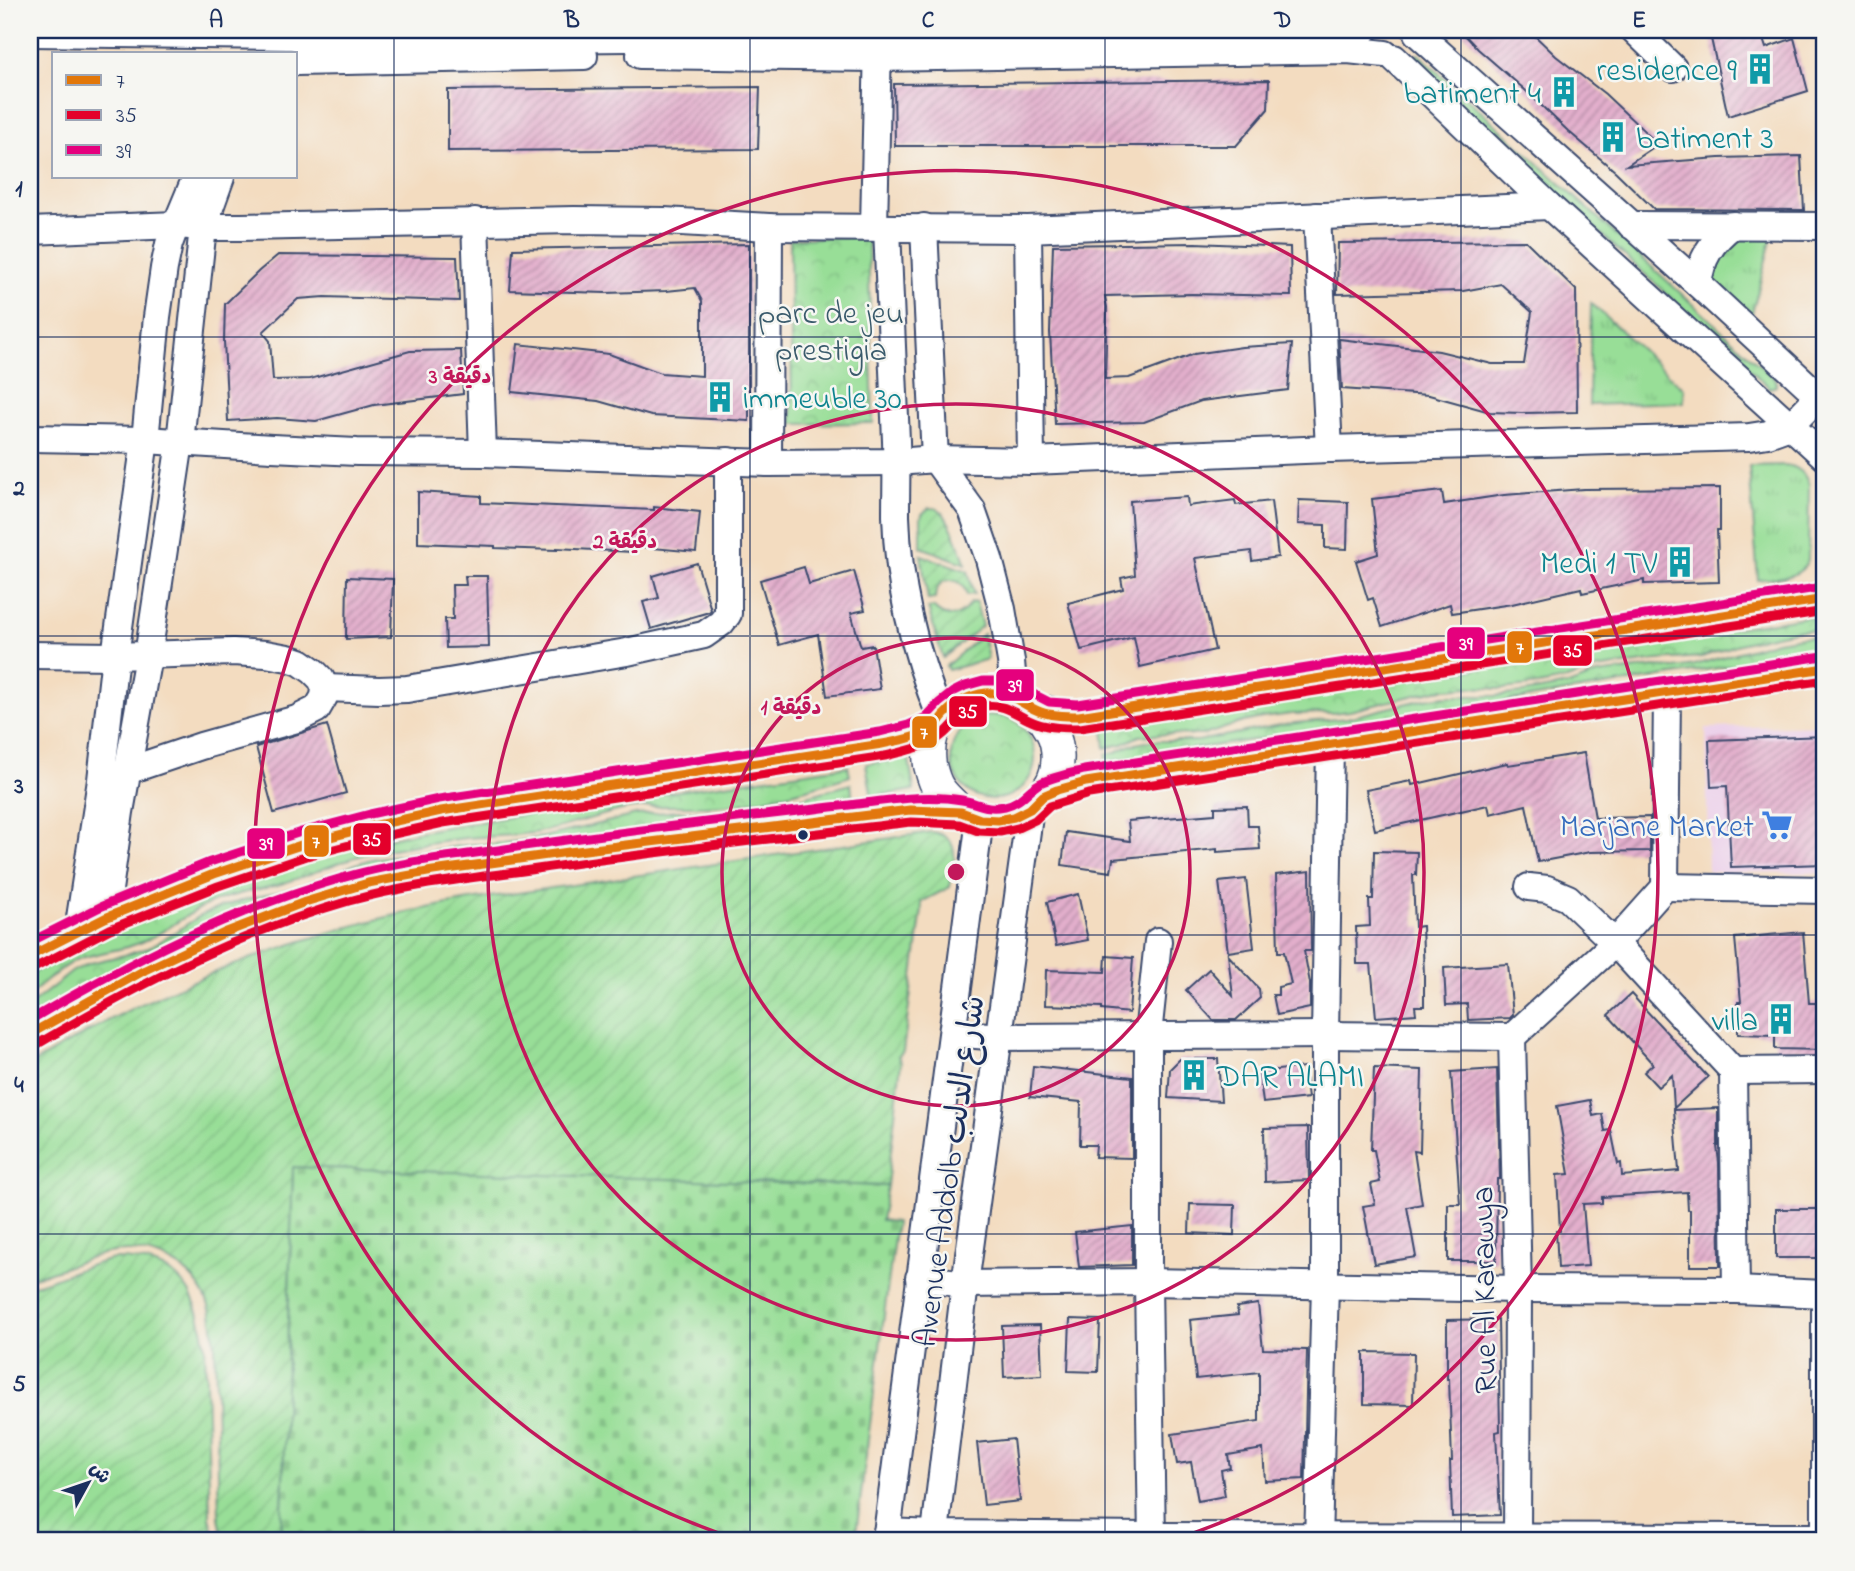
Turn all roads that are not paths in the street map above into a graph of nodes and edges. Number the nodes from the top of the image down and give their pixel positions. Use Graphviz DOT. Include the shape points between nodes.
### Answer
graph roads {
  1 [pos="1364,30"];
  2 [pos="1634,30"];
  3 [pos="1416,31"];
  4 [pos="30,33"];
  5 [pos="261,40"];
  6 [pos="877,47"];
  7 [pos="1386,47"];
  8 [pos="298,62"];
  9 [pos="1673,68"];
  10 [pos="196,178"];
  11 [pos="221,178"];
  12 [pos="1549,206"];
  13 [pos="1317,216"];
  14 [pos="475,221"];
  15 [pos="176,225"];
  16 [pos="1631,225"];
  17 [pos="1732,225"];
  18 [pos="1825,226"];
  19 [pos="203,227"];
  20 [pos="769,227"];
  21 [pos="923,227"];
  22 [pos="881,228"];
  23 [pos="1028,229"];
  24 [pos="30,231"];
  25 [pos="1698,284"];
  26 [pos="1822,399"];
  27 [pos="1790,426"];
  28 [pos="30,438"];
  29 [pos="145,440"];
  30 [pos="180,442"];
  31 [pos="1329,449"];
  32 [pos="483,453"];
  33 [pos="1825,457"];
  34 [pos="935,459"];
  35 [pos="728,461"];
  36 [pos="1031,461"];
  37 [pos="768,463"];
  38 [pos="897,463"];
  39 [pos="1825,599"];
  40 [pos="30,655"];
  41 [pos="115,656"];
  42 [pos="148,656"];
  43 [pos="1825,668"];
  44 [pos="325,688"];
  45 [pos="1667,694"];
  46 [pos="1024,703"];
  47 [pos="938,722"];
  48 [pos="1330,745"];
  49 [pos="127,770"];
  50 [pos="102,780"];
  51 [pos="1036,803"];
  52 [pos="971,816"];
  53 [pos="1529,887"];
  54 [pos="1665,887"];
  55 [pos="1825,890"];
  56 [pos="68,933"];
  57 [pos="1158,941"];
  58 [pos="1615,943"];
  59 [pos="30,956"];
  60 [pos="953,1032"];
  61 [pos="30,1034"];
  62 [pos="1148,1035"];
  63 [pos="1325,1035"];
  64 [pos="999,1037"];
  65 [pos="1512,1037"];
  66 [pos="1825,1070"];
  67 [pos="1733,1071"];
  68 [pos="919,1278"];
  69 [pos="1147,1282"];
  70 [pos="965,1284"];
  71 [pos="1325,1285"];
  72 [pos="1518,1289"];
  73 [pos="1736,1290"];
  74 [pos="1825,1294"];
  75 [pos="887,1536"];
  76 [pos="934,1538"];
  77 [pos="1825,1538"];
  78 [pos="1152,1539"];
  79 [pos="1317,1539"];
  80 [pos="1517,1539"];
  1 -- 6 [label="street"];
  2 -- 9 [label="street"];
  3 -- 7 [label="street" via="1415,49 1409,55 1402,58"];
  3 -- 16 [label="street"];
  4 -- 5 [label="street"];
  5 -- 6 [label="street" via="532,39"];
  6 -- 7 [label="street"];
  6 -- 8 [label="street"];
  6 -- 22 [label="street"];
  7 -- 12 [label="street"];
  10 -- 15 [label="street"];
  11 -- 19 [label="street"];
  12 -- 13 [label="street"];
  12 -- 27 [label="street"];
  13 -- 23 [label="street"];
  13 -- 31 [label="street"];
  14 -- 19 [label="street"];
  14 -- 20 [label="street" via="664,221"];
  14 -- 32 [label="street"];
  15 -- 19 [label="street"];
  15 -- 24 [label="street"];
  15 -- 29 [label="street" via="164,268"];
  16 -- 17 [label="street"];
  16 -- 25 [label="street"];
  17 -- 18 [label="street"];
  17 -- 25 [label="street" via="1704,257"];
  19 -- 30 [label="street"];
  20 -- 22 [label="street"];
  20 -- 37 [label="street"];
  21 -- 22 [label="street"];
  21 -- 23 [label="street"];
  21 -- 34 [label="street"];
  22 -- 38 [label="street"];
  23 -- 36 [label="street"];
  25 -- 26 [label="street"];
  26 -- 27 [label="street"];
  27 -- 31 [label="street" via="1768,434 1724,438"];
  27 -- 33 [label="street"];
  28 -- 29 [label="street"];
  29 -- 30 [label="street"];
  29 -- 41 [label="street"];
  30 -- 32 [label="street" via="357,452"];
  30 -- 42 [label="street"];
  31 -- 36 [label="street"];
  32 -- 35 [label="street"];
  34 -- 36 [label="street"];
  34 -- 38 [label="street"];
  34 -- 46 [label="street" via="972,510 989,559"];
  35 -- 37 [label="street"];
  35 -- 44 [label="street" via="728,614 704,635 432,685 379,690"];
  37 -- 38 [label="street"];
  38 -- 47 [label="street" via="901,572"];
  39 -- 46 [label="main road" via="1079,716"];
  40 -- 41 [label="street"];
  41 -- 42 [label="street"];
  41 -- 50 [label="street"];
  42 -- 44 [label="street" via="266,654 300,662"];
  42 -- 49 [label="street"];
  43 -- 45 [label="main road"];
  44 -- 49 [label="street" via="317,709 297,719"];
  45 -- 48 [label="main road"];
  45 -- 54 [label="street"];
  46 -- 47 [label="main road" via="998,693 982,693 952,706"];
  46 -- 51 [label="main road" via="1046,721 1058,751 1052,783"];
  47 -- 52 [label="main road" via="930,742 932,774 938,789"];
  47 -- 56 [label="main road" via="875,746 387,823 214,874"];
  48 -- 51 [label="main road" via="1086,782"];
  48 -- 63 [label="street"];
  49 -- 50 [label="street"];
  49 -- 56 [label="street"];
  50 -- 56 [label="street"];
  51 -- 52 [label="main road" via="1006,819"];
  51 -- 64 [label="street, Avenue Addolb شارع الدلب"];
  52 -- 60 [label="street, Avenue Addolb شارع الدلب"];
  52 -- 61 [label="main road" via="910,810 536,857 350,888 178,952"];
  53 -- 58 [label="street" via="1568,898"];
  54 -- 55 [label="street"];
  54 -- 58 [label="street"];
  56 -- 59 [label="main road"];
  57 -- 62 [label="street"];
  58 -- 65 [label="street"];
  58 -- 67 [label="street"];
  60 -- 64 [label="street"];
  60 -- 68 [label="street, Avenue Addolb شارع الدلب"];
  62 -- 63 [label="street"];
  62 -- 64 [label="street"];
  62 -- 69 [label="street"];
  63 -- 65 [label="street"];
  63 -- 71 [label="street"];
  64 -- 70 [label="street, Avenue Addolb شارع الدلب"];
  65 -- 72 [label="street, Rue Al Karawya"];
  66 -- 67 [label="street"];
  67 -- 73 [label="street"];
  68 -- 70 [label="street"];
  68 -- 75 [label="street, Avenue Addolb شارع الدلب"];
  69 -- 70 [label="street"];
  69 -- 71 [label="street"];
  69 -- 78 [label="street"];
  70 -- 76 [label="street, Avenue Addolb شارع الدلب"];
  71 -- 72 [label="street"];
  71 -- 79 [label="street"];
  72 -- 73 [label="street"];
  72 -- 80 [label="street, Rue Al Karawya"];
  73 -- 74 [label="street"];
  74 -- 77 [label="street"];
  75 -- 76 [label="street"];
  76 -- 78 [label="street"];
  77 -- 80 [label="street"];
  78 -- 79 [label="street"];
  79 -- 80 [label="street"];
}
